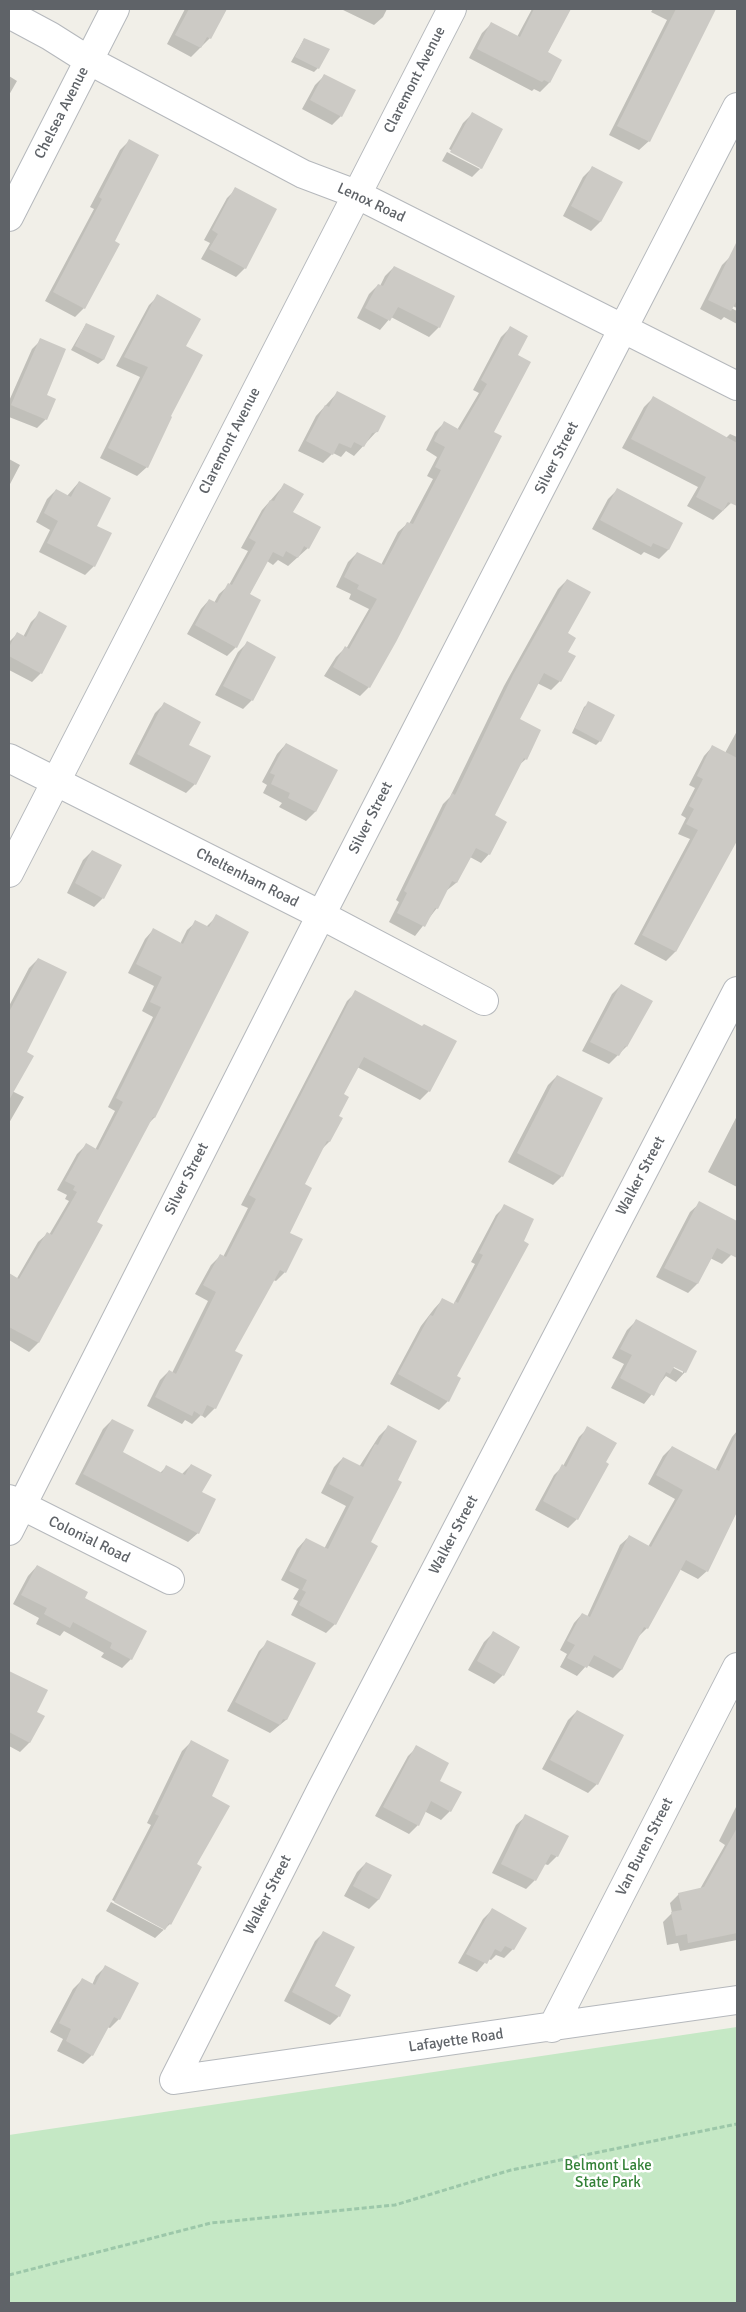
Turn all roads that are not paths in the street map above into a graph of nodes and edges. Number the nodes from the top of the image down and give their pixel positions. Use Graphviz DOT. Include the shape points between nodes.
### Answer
graph roads {
  1 [pos="115,9"];
  2 [pos="452,9"];
  3 [pos="9,14"];
  4 [pos="88,60"];
  5 [pos="737,108"];
  6 [pos="356,194"];
  7 [pos="9,217"];
  8 [pos="624,329"];
  9 [pos="737,386"];
  10 [pos="9,758"];
  11 [pos="56,782"];
  12 [pos="9,873"];
  13 [pos="321,915"];
  14 [pos="484,1001"];
  15 [pos="734,1005"];
  16 [pos="15,1503"];
  17 [pos="9,1531"];
  18 [pos="170,1580"];
  19 [pos="737,1667"];
  20 [pos="737,2000"];
  21 [pos="552,2028"];
  22 [pos="174,2080"];
  1 -- 4 [label="street, Chelsea Avenue"];
  2 -- 6 [label="street, Claremont Avenue"];
  3 -- 4 [label="street, Lenox Road"];
  4 -- 6 [label="street, Lenox Road" via="303,174"];
  4 -- 7 [label="street, Chelsea Avenue"];
  5 -- 8 [label="street, Silver Street"];
  6 -- 8 [label="street, Lenox Road"];
  6 -- 11 [label="street, Claremont Avenue"];
  8 -- 9 [label="street, Lenox Road"];
  8 -- 13 [label="street, Silver Street"];
  10 -- 11 [label="street, Cheltenham Road"];
  11 -- 12 [label="street, Claremont Avenue"];
  11 -- 13 [label="street, Cheltenham Road"];
  13 -- 14 [label="street, Cheltenham Road"];
  13 -- 16 [label="street, Silver Street"];
  15 -- 22 [label="street, Walker Street" via="321,1790"];
  16 -- 17 [label="street, Silver Street"];
  16 -- 18 [label="street, Colonial Road"];
  19 -- 21 [label="street, Van Buren Street"];
  20 -- 21 [label="street, Lafayette Road"];
  21 -- 22 [label="street, Lafayette Road"];
}
